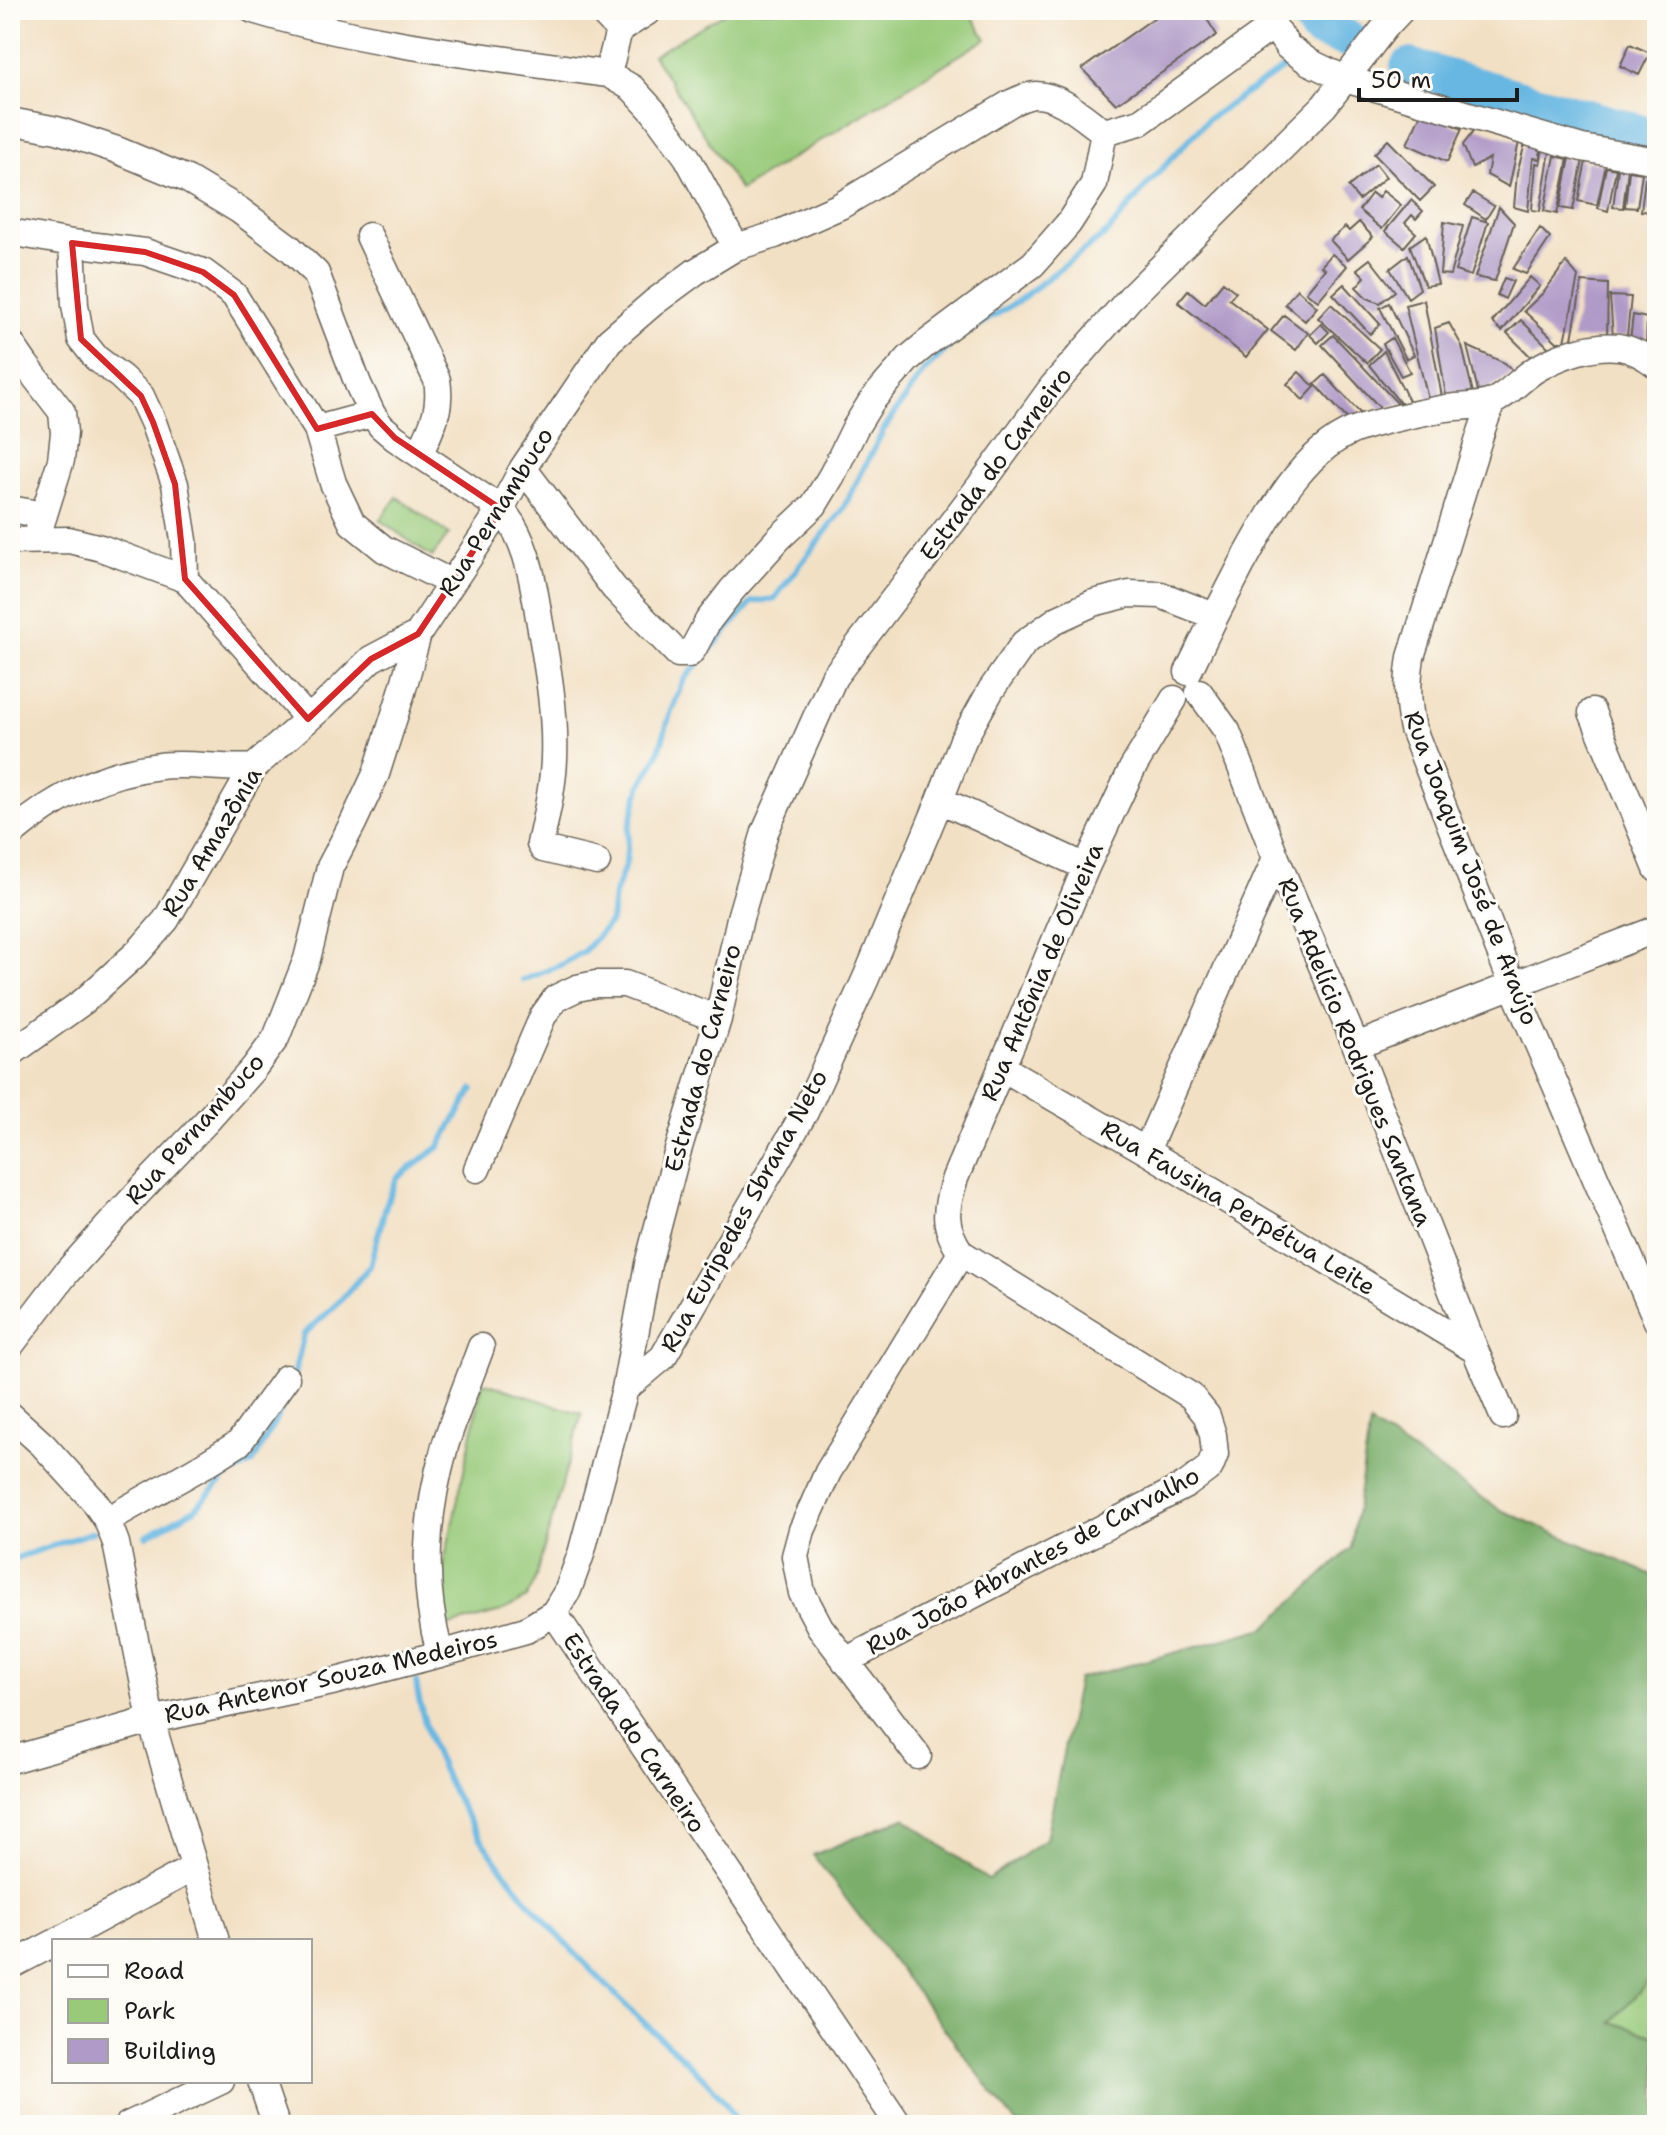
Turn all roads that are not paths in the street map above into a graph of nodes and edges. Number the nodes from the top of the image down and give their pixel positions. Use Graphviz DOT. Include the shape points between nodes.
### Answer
graph roads {
  1 [pos="253,10"];
  2 [pos="600,10"];
  3 [pos="650,10"];
  4 [pos="1401,10"];
  5 [pos="1268,18"];
  6 [pos="619,30"];
  7 [pos="608,74"];
  8 [pos="1345,79"];
  9 [pos="10,121"];
  10 [pos="1104,132"];
  11 [pos="1657,161"];
  12 [pos="10,232"];
  13 [pos="369,236"];
  14 [pos="72,243"];
  15 [pos="736,247"];
  16 [pos="10,342"];
  17 [pos="1657,365"];
  18 [pos="1492,402"];
  19 [pos="372,414"];
  20 [pos="317,429"];
  21 [pos="420,453"];
  22 [pos="523,468"];
  23 [pos="10,509"];
  24 [pos="501,509"];
  25 [pos="30,532"];
  26 [pos="185,579"];
  27 [pos="452,583"];
  28 [pos="1214,616"];
  29 [pos="418,634"];
  30 [pos="1187,688"];
  31 [pos="1592,712"];
  32 [pos="308,719"];
  33 [pos="254,767"];
  34 [pos="940,800"];
  35 [pos="10,835"];
  36 [pos="1276,858"];
  37 [pos="597,862"];
  38 [pos="1086,867"];
  39 [pos="1657,869"];
  40 [pos="1657,929"];
  41 [pos="1513,986"];
  42 [pos="718,1019"];
  43 [pos="1356,1046"];
  44 [pos="10,1054"];
  45 [pos="1001,1067"];
  46 [pos="1146,1151"];
  47 [pos="477,1169"];
  48 [pos="961,1253"];
  49 [pos="1657,1321"];
  50 [pos="10,1346"];
  51 [pos="481,1347"];
  52 [pos="1475,1350"];
  53 [pos="286,1378"];
  54 [pos="625,1389"];
  55 [pos="10,1415"];
  56 [pos="1503,1416"];
  57 [pos="107,1520"];
  58 [pos="554,1613"];
  59 [pos="440,1654"];
  60 [pos="845,1661"];
  61 [pos="151,1720"];
  62 [pos="918,1756"];
  63 [pos="10,1760"];
  64 [pos="193,1868"];
  65 [pos="62,1939"];
  66 [pos="215,1939"];
  67 [pos="52,1944"];
  68 [pos="10,1966"];
  69 [pos="217,2083"];
  70 [pos="262,2083"];
  71 [pos="128,2125"];
  72 [pos="276,2125"];
  73 [pos="899,2125"];
  1 -- 7 [label="street" via="390,42"];
  2 -- 6 [label="street"];
  3 -- 6 [label="street"];
  4 -- 8 [label="street, Estrada do Carneiro"];
  5 -- 8 [label="street" via="1288,47"];
  5 -- 10 [label="street" via="1140,122"];
  6 -- 7 [label="street"];
  7 -- 15 [label="street" via="632,88 654,112 687,157"];
  8 -- 11 [label="street" via="1582,148"];
  8 -- 42 [label="street, Estrada do Carneiro" via="1313,118 1130,298 1053,386 834,677 765,832"];
  9 -- 19 [label="street" via="72,135 187,179 290,248 316,273"];
  10 -- 15 [label="street, Rua Pernambuco" via="1048,97 1033,95 983,118 840,206"];
  10 -- 22 [label="street" via="1094,184 1068,224 1033,264 927,343 887,383 855,428 814,505 732,590 691,653 678,654 614,588"];
  12 -- 14 [label="street"];
  13 -- 21 [label="street" via="437,380 438,412"];
  14 -- 20 [label="street" via="145,252 203,272 234,295"];
  14 -- 26 [label="street" via="81,339 141,396 153,422 175,484"];
  15 -- 22 [label="street, Rua Pernambuco" via="653,303 609,341"];
  16 -- 25 [label="street" via="62,412 61,460"];
  17 -- 18 [label="street" via="1620,347 1595,348 1537,368"];
  18 -- 28 [label="street, Rua Antônia de Oliveira" via="1360,427 1334,440 1289,485"];
  18 -- 41 [label="street, Rua Joaquim José de Araújo" via="1411,657 1407,688 1413,729"];
  19 -- 20 [label="street"];
  19 -- 21 [label="street" via="395,438"];
  20 -- 27 [label="street" via="352,523 384,549"];
  21 -- 24 [label="street"];
  22 -- 24 [label="street, Rua Pernambuco"];
  23 -- 25 [label="street"];
  24 -- 27 [label="street, Rua Pernambuco"];
  24 -- 37 [label="street" via="524,549 535,590 554,721 554,761 540,844"];
  25 -- 26 [label="street" via="91,546"];
  26 -- 32 [label="street"];
  27 -- 29 [label="street, Rua Pernambuco"];
  28 -- 30 [label="street, Rua Antônia de Oliveira"];
  28 -- 34 [label="street, Rua Euripedes Sbrana Neto" via="1161,595 1129,594 1058,619 1024,643 991,690 963,740"];
  29 -- 32 [label="street, Rua Amazônia" via="371,659"];
  29 -- 50 [label="street, Rua Pernambuco" via="376,774 330,867 307,959 276,1038 66,1273"];
  30 -- 36 [label="street, Rua Adelício Rodrigues Santana" via="1227,731"];
  30 -- 38 [label="street, Rua Antônia de Oliveira" via="1132,769"];
  31 -- 39 [label="street"];
  32 -- 33 [label="street, Rua Amazônia"];
  33 -- 35 [label="street" via="162,765 118,773 47,806"];
  33 -- 44 [label="street, Rua Amazônia" via="166,920 84,1001"];
  34 -- 38 [label="street"];
  34 -- 54 [label="street, Rua Euripedes Sbrana Neto" via="805,1112 663,1357"];
  36 -- 43 [label="street, Rua Adelício Rodrigues Santana"];
  36 -- 46 [label="street"];
  38 -- 45 [label="street, Rua Antônia de Oliveira"];
  40 -- 41 [label="street"];
  41 -- 43 [label="street"];
  41 -- 49 [label="street, Rua Joaquim José de Araújo"];
  42 -- 47 [label="street" via="625,984 596,984 556,998 543,1016"];
  42 -- 54 [label="street, Estrada do Carneiro" via="648,1264"];
  43 -- 52 [label="street, Rua Adelício Rodrigues Santana"];
  45 -- 46 [label="street, Rua Fausina Perpétua Leite"];
  45 -- 48 [label="street, Rua Antônia de Oliveira" via="946,1204 949,1233"];
  46 -- 52 [label="street, Rua Fausina Perpétua Leite"];
  48 -- 60 [label="street" via="828,1472 802,1530 795,1556 802,1593"];
  48 -- 60 [label="street, Rua João Abrantes de Carvalho" via="1191,1396 1207,1416 1215,1454 1210,1467 1186,1485"];
  51 -- 59 [label="street" via="445,1446 431,1514 428,1593"];
  52 -- 56 [label="street, Rua Adelício Rodrigues Santana"];
  53 -- 57 [label="street" via="239,1443"];
  54 -- 58 [label="street, Estrada do Carneiro" via="579,1560"];
  55 -- 57 [label="street"];
  57 -- 61 [label="street"];
  58 -- 59 [label="street, Rua Antenor Souza Medeiros" via="526,1630"];
  58 -- 73 [label="street, Estrada do Carneiro"];
  59 -- 61 [label="street, Rua Antenor Souza Medeiros"];
  60 -- 62 [label="street"];
  61 -- 63 [label="street, Rua Antenor Souza Medeiros"];
  61 -- 64 [label="street"];
  64 -- 65 [label="street"];
  64 -- 66 [label="street"];
  67 -- 68 [label="street"];
  69 -- 71 [label="street"];
  70 -- 72 [label="street"];
}
